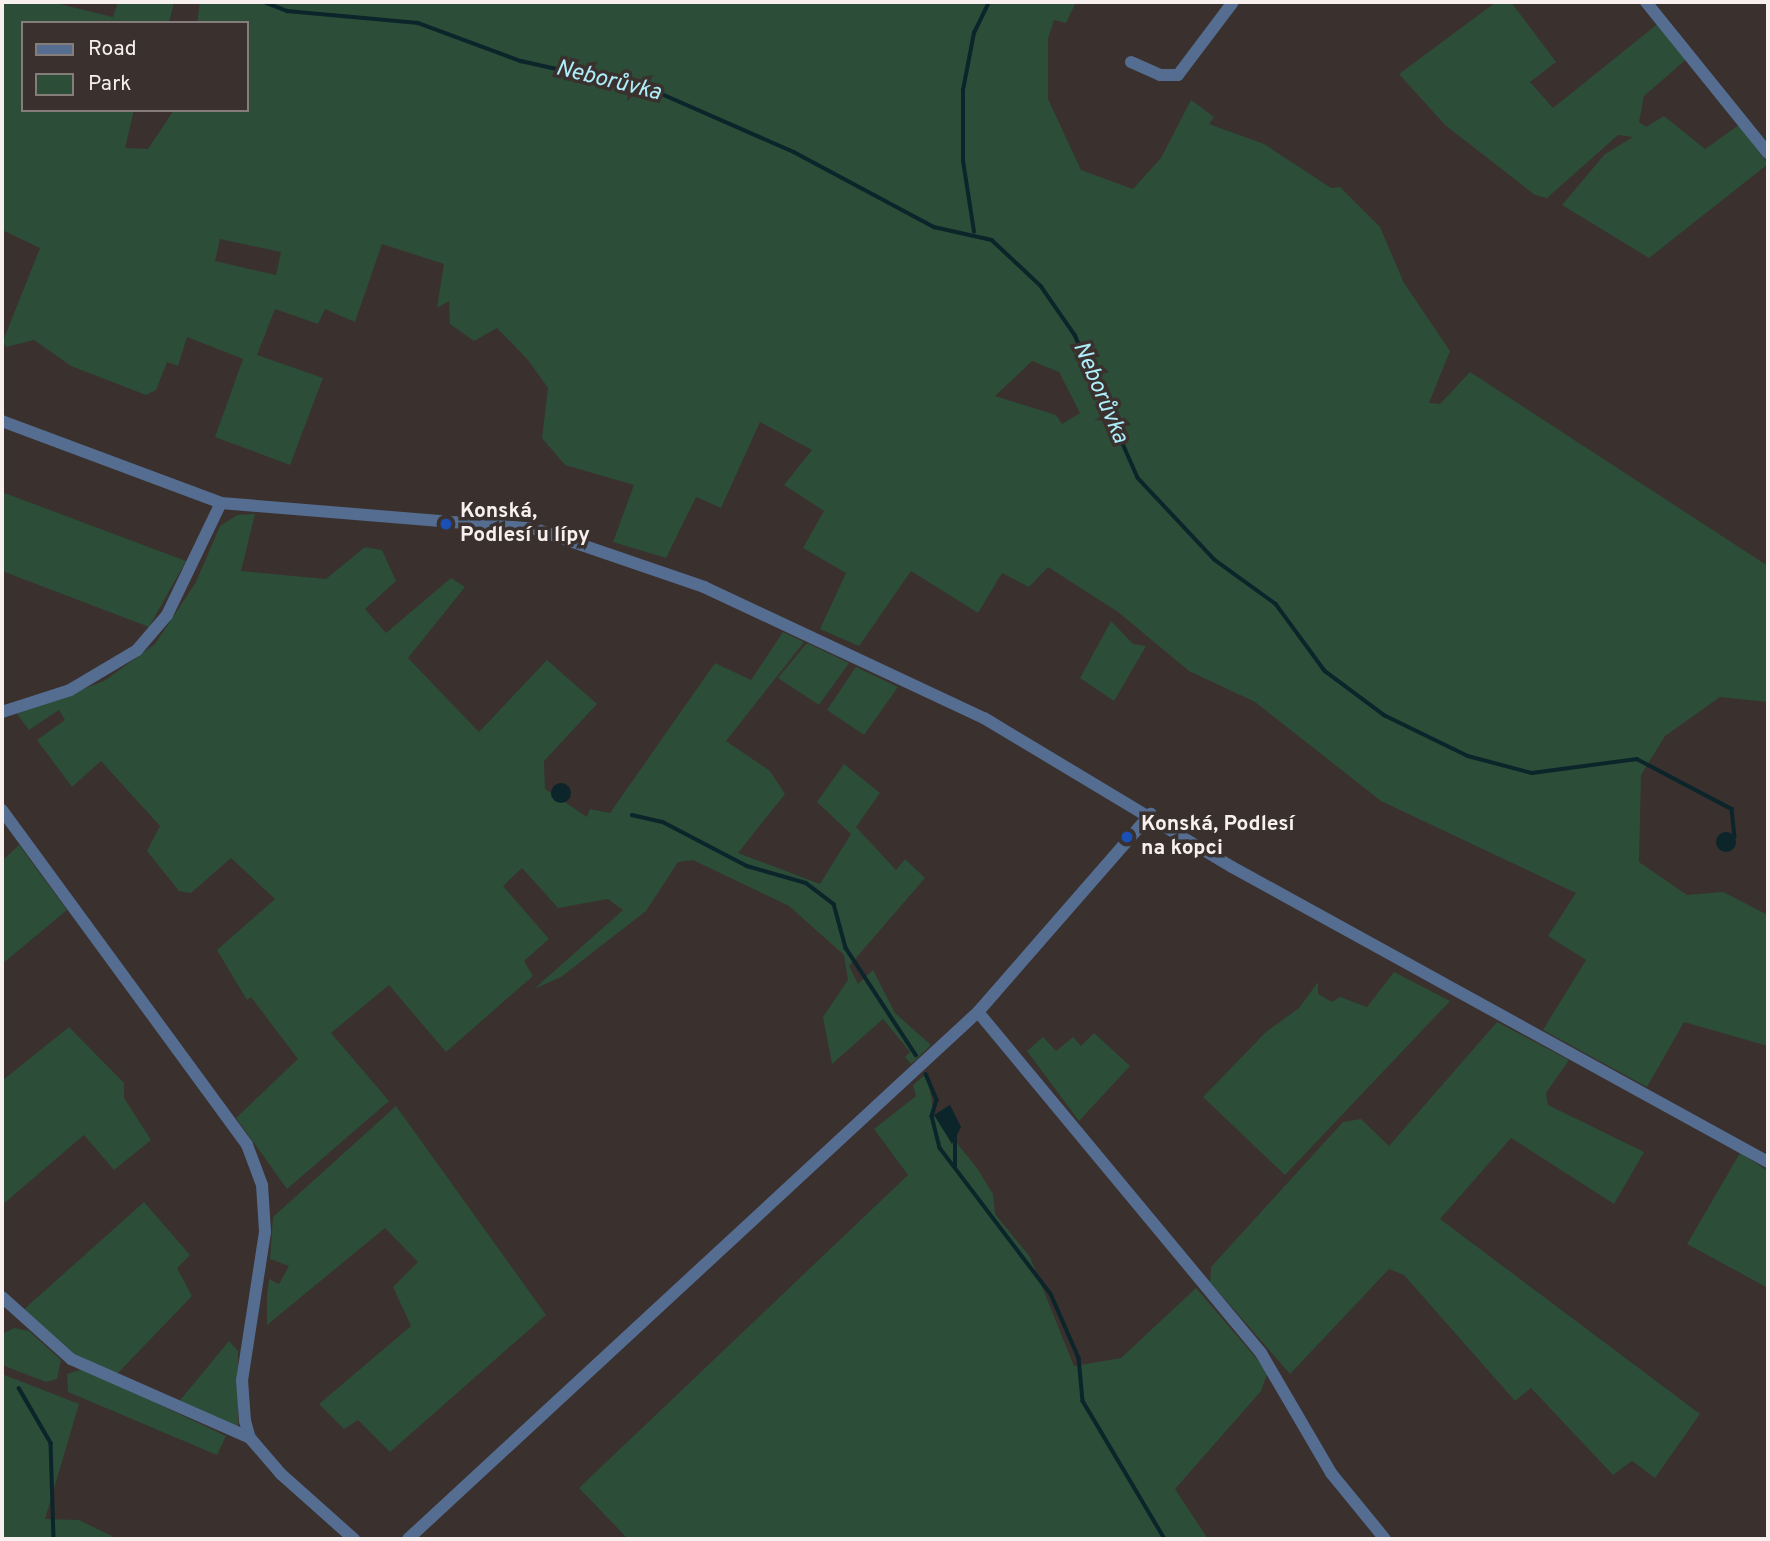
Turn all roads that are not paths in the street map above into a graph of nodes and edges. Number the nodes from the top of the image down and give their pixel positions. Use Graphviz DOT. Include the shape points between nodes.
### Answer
graph roads {
  1 [pos="1233,2"];
  2 [pos="1646,2"];
  3 [pos="1131,62"];
  4 [pos="1768,153"];
  5 [pos="2,421"];
  6 [pos="221,503"];
  7 [pos="2,712"];
  8 [pos="2,810"];
  9 [pos="1152,814"];
  10 [pos="978,1012"];
  11 [pos="1768,1162"];
  12 [pos="2,1297"];
  13 [pos="250,1438"];
  14 [pos="354,1539"];
  15 [pos="408,1539"];
  16 [pos="1385,1539"];
  1 -- 3 [label="street" via="1178,75 1160,75"];
  2 -- 4 [label="street"];
  5 -- 6 [label="street"];
  6 -- 7 [label="street" via="167,615 137,650 70,690"];
  6 -- 9 [label="street" via="535,529 636,559 984,718"];
  8 -- 13 [label="street" via="234,1121 255,1164 265,1207 265,1251 242,1380"];
  9 -- 10 [label="street"];
  9 -- 11 [label="street" via="1232,867"];
  10 -- 15 [label="street"];
  10 -- 16 [label="street" via="1261,1353 1331,1473"];
  12 -- 13 [label="street" via="71,1359"];
  13 -- 14 [label="street"];
}
